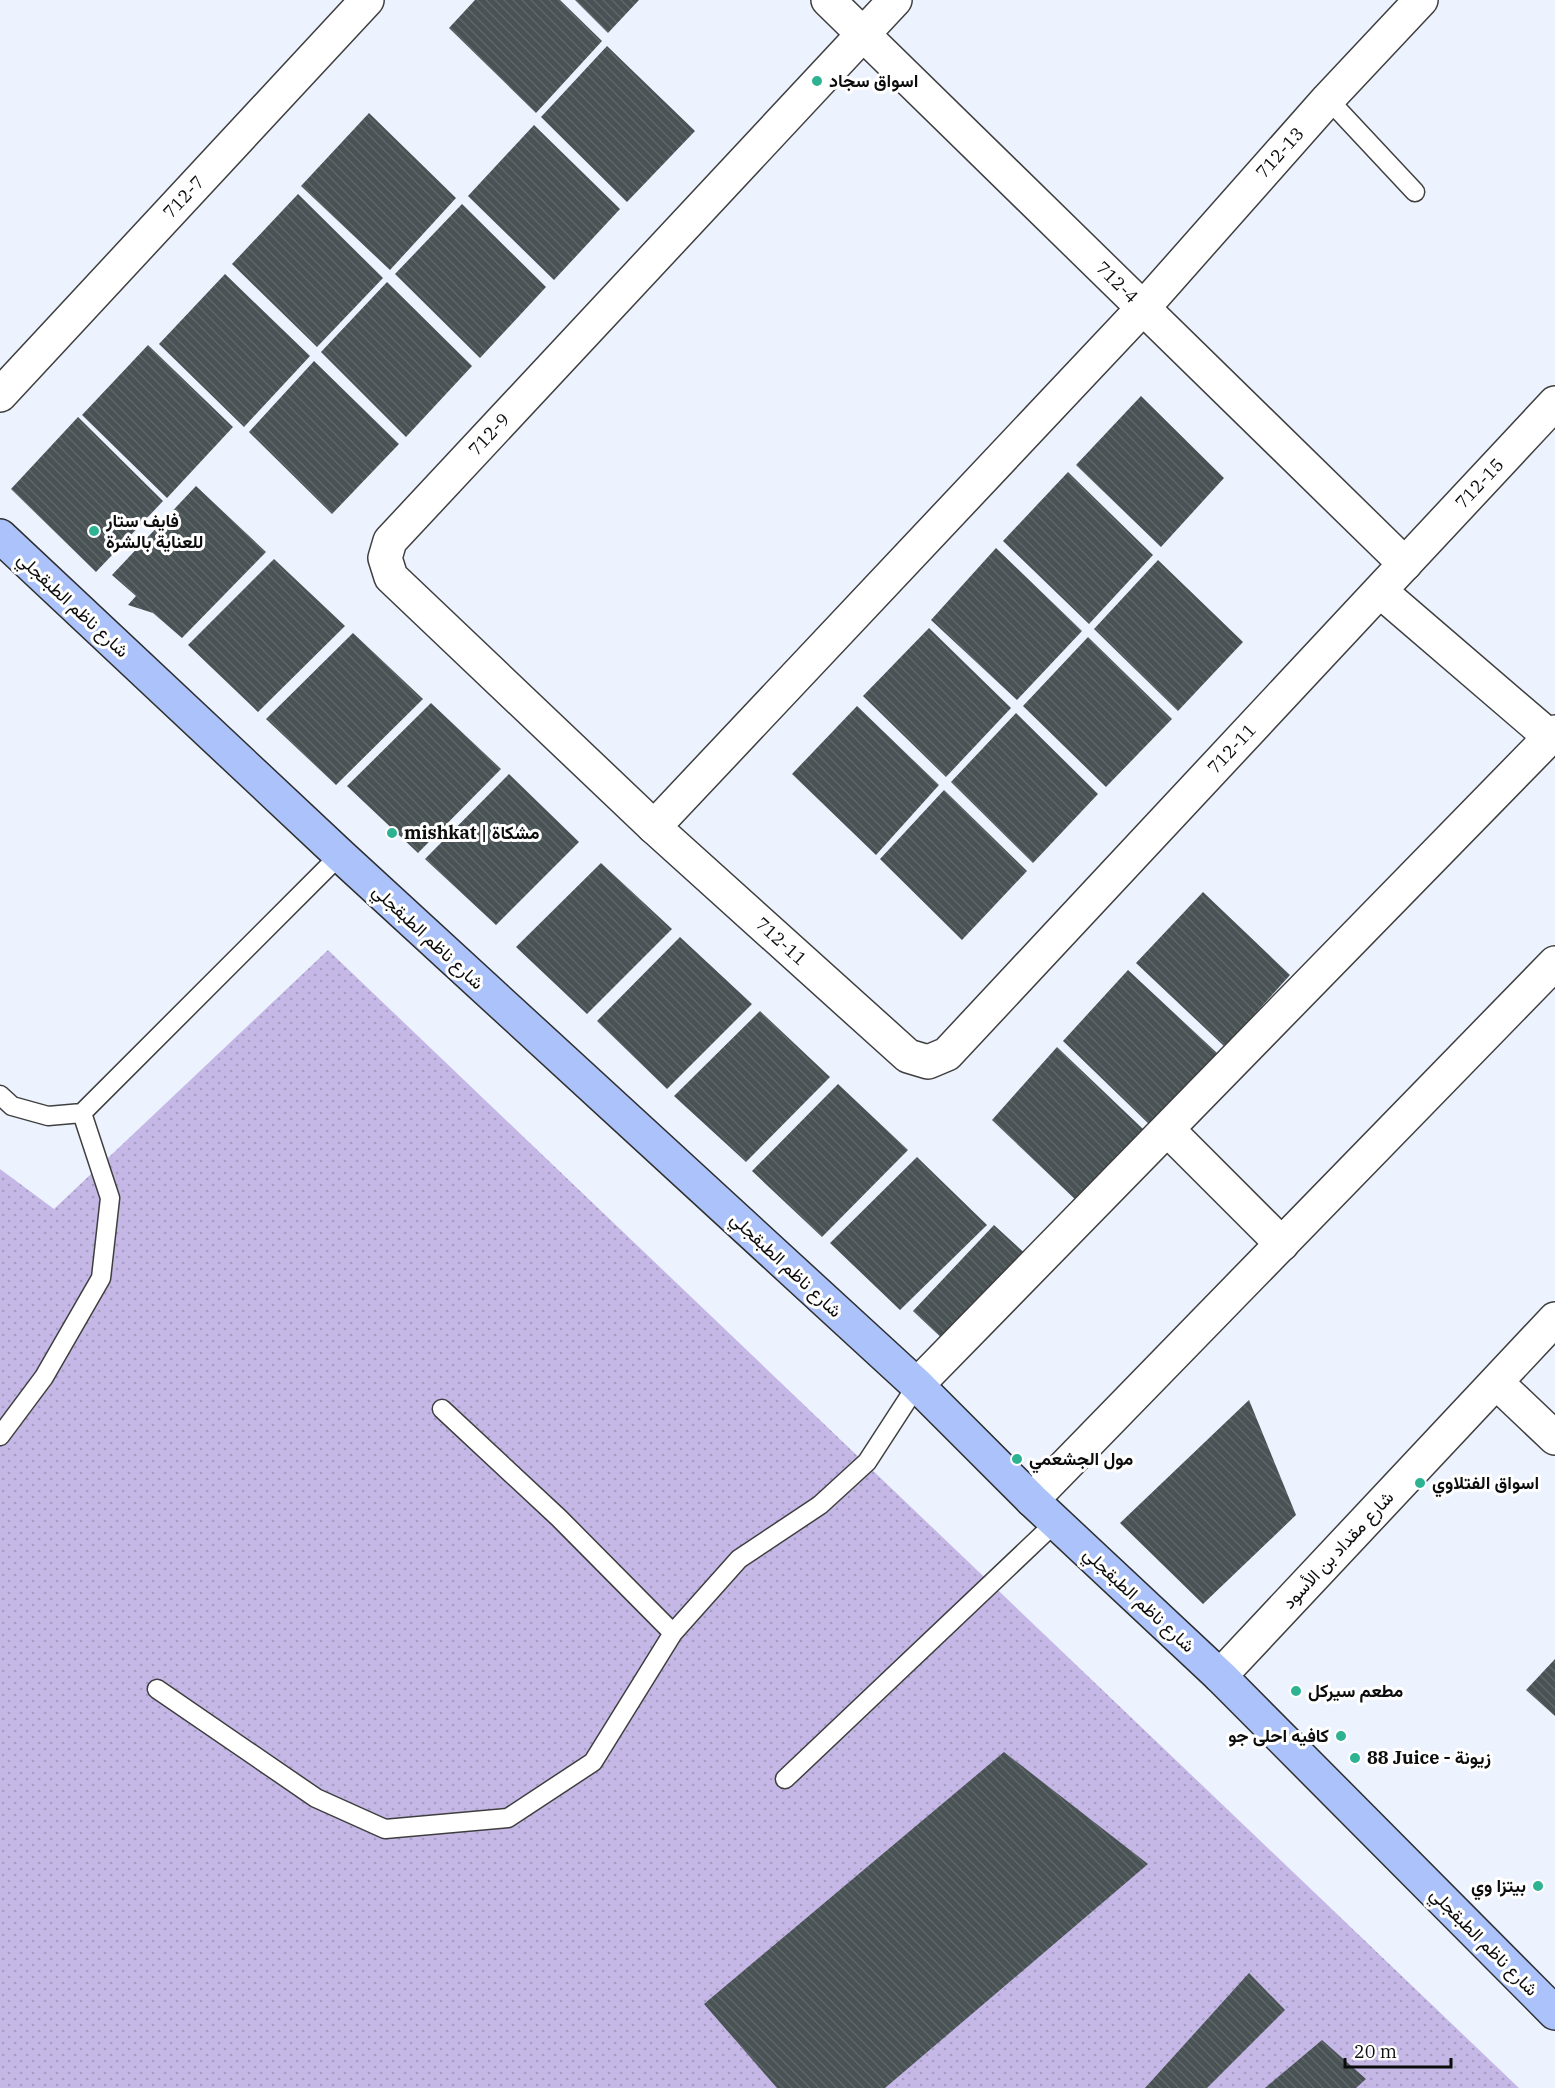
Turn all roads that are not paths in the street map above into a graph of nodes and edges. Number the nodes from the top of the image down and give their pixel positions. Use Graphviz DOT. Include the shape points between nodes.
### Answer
graph roads {
  1 [pos="367,0"];
  2 [pos="828,0"];
  3 [pos="895,0"];
  4 [pos="1421,0"];
  5 [pos="863,34"];
  6 [pos="1328,99"];
  7 [pos="1415,192"];
  8 [pos="1143,308"];
  9 [pos="0,395"];
  10 [pos="1555,404"];
  11 [pos="0,536"];
  12 [pos="1405,564"];
  13 [pos="1380,591"];
  14 [pos="1552,735"];
  15 [pos="654,827"];
  16 [pos="340,855"];
  17 [pos="1555,963"];
  18 [pos="0,1095"];
  19 [pos="82,1113"];
  20 [pos="1168,1130"];
  21 [pos="1282,1244"];
  22 [pos="1555,1319"];
  23 [pos="1497,1383"];
  24 [pos="917,1385"];
  25 [pos="442,1409"];
  26 [pos="0,1436"];
  27 [pos="1555,1438"];
  28 [pos="1044,1511"];
  29 [pos="673,1633"];
  30 [pos="1220,1676"];
  31 [pos="157,1689"];
  32 [pos="785,1779"];
  33 [pos="1555,2013"];
  1 -- 9 [label="street, 712-7"];
  2 -- 5 [label="street, 712-4"];
  3 -- 5 [label="street"];
  4 -- 6 [label="street, 712-13"];
  5 -- 8 [label="street, 712-4"];
  5 -- 15 [label="street, 712-9" via="390,541 385,558 391,577"];
  6 -- 7 [label="lane"];
  6 -- 8 [label="street, 712-13"];
  8 -- 12 [label="street, 712-4"];
  8 -- 15 [label="street"];
  10 -- 12 [label="street, 712-15"];
  11 -- 16 [label="main road, شارع ناظم الطبقجلي"];
  12 -- 13 [label="street, 712-11"];
  13 -- 14 [label="street"];
  13 -- 15 [label="street, 712-11" via="947,1054 928,1062 908,1056"];
  14 -- 20 [label="street"];
  16 -- 19 [label="lane"];
  16 -- 24 [label="main road, شارع ناظم الطبقجلي"];
  17 -- 21 [label="street"];
  18 -- 19 [label="lane" via="12,1106 48,1116"];
  19 -- 26 [label="lane" via="110,1198 101,1278 44,1377"];
  20 -- 21 [label="street"];
  20 -- 24 [label="street"];
  21 -- 28 [label="street"];
  22 -- 23 [label="street, شارع مقداد بن الأسود"];
  23 -- 27 [label="street"];
  23 -- 30 [label="street, شارع مقداد بن الأسود"];
  24 -- 28 [label="main road, شارع ناظم الطبقجلي"];
  24 -- 29 [label="lane" via="867,1462 820,1505 739,1559"];
  25 -- 29 [label="lane" via="559,1518"];
  28 -- 30 [label="main road, شارع ناظم الطبقجلي"];
  28 -- 32 [label="lane"];
  29 -- 31 [label="lane" via="593,1762 508,1818 385,1829 316,1797"];
  30 -- 33 [label="main road, شارع ناظم الطبقجلي"];
}
